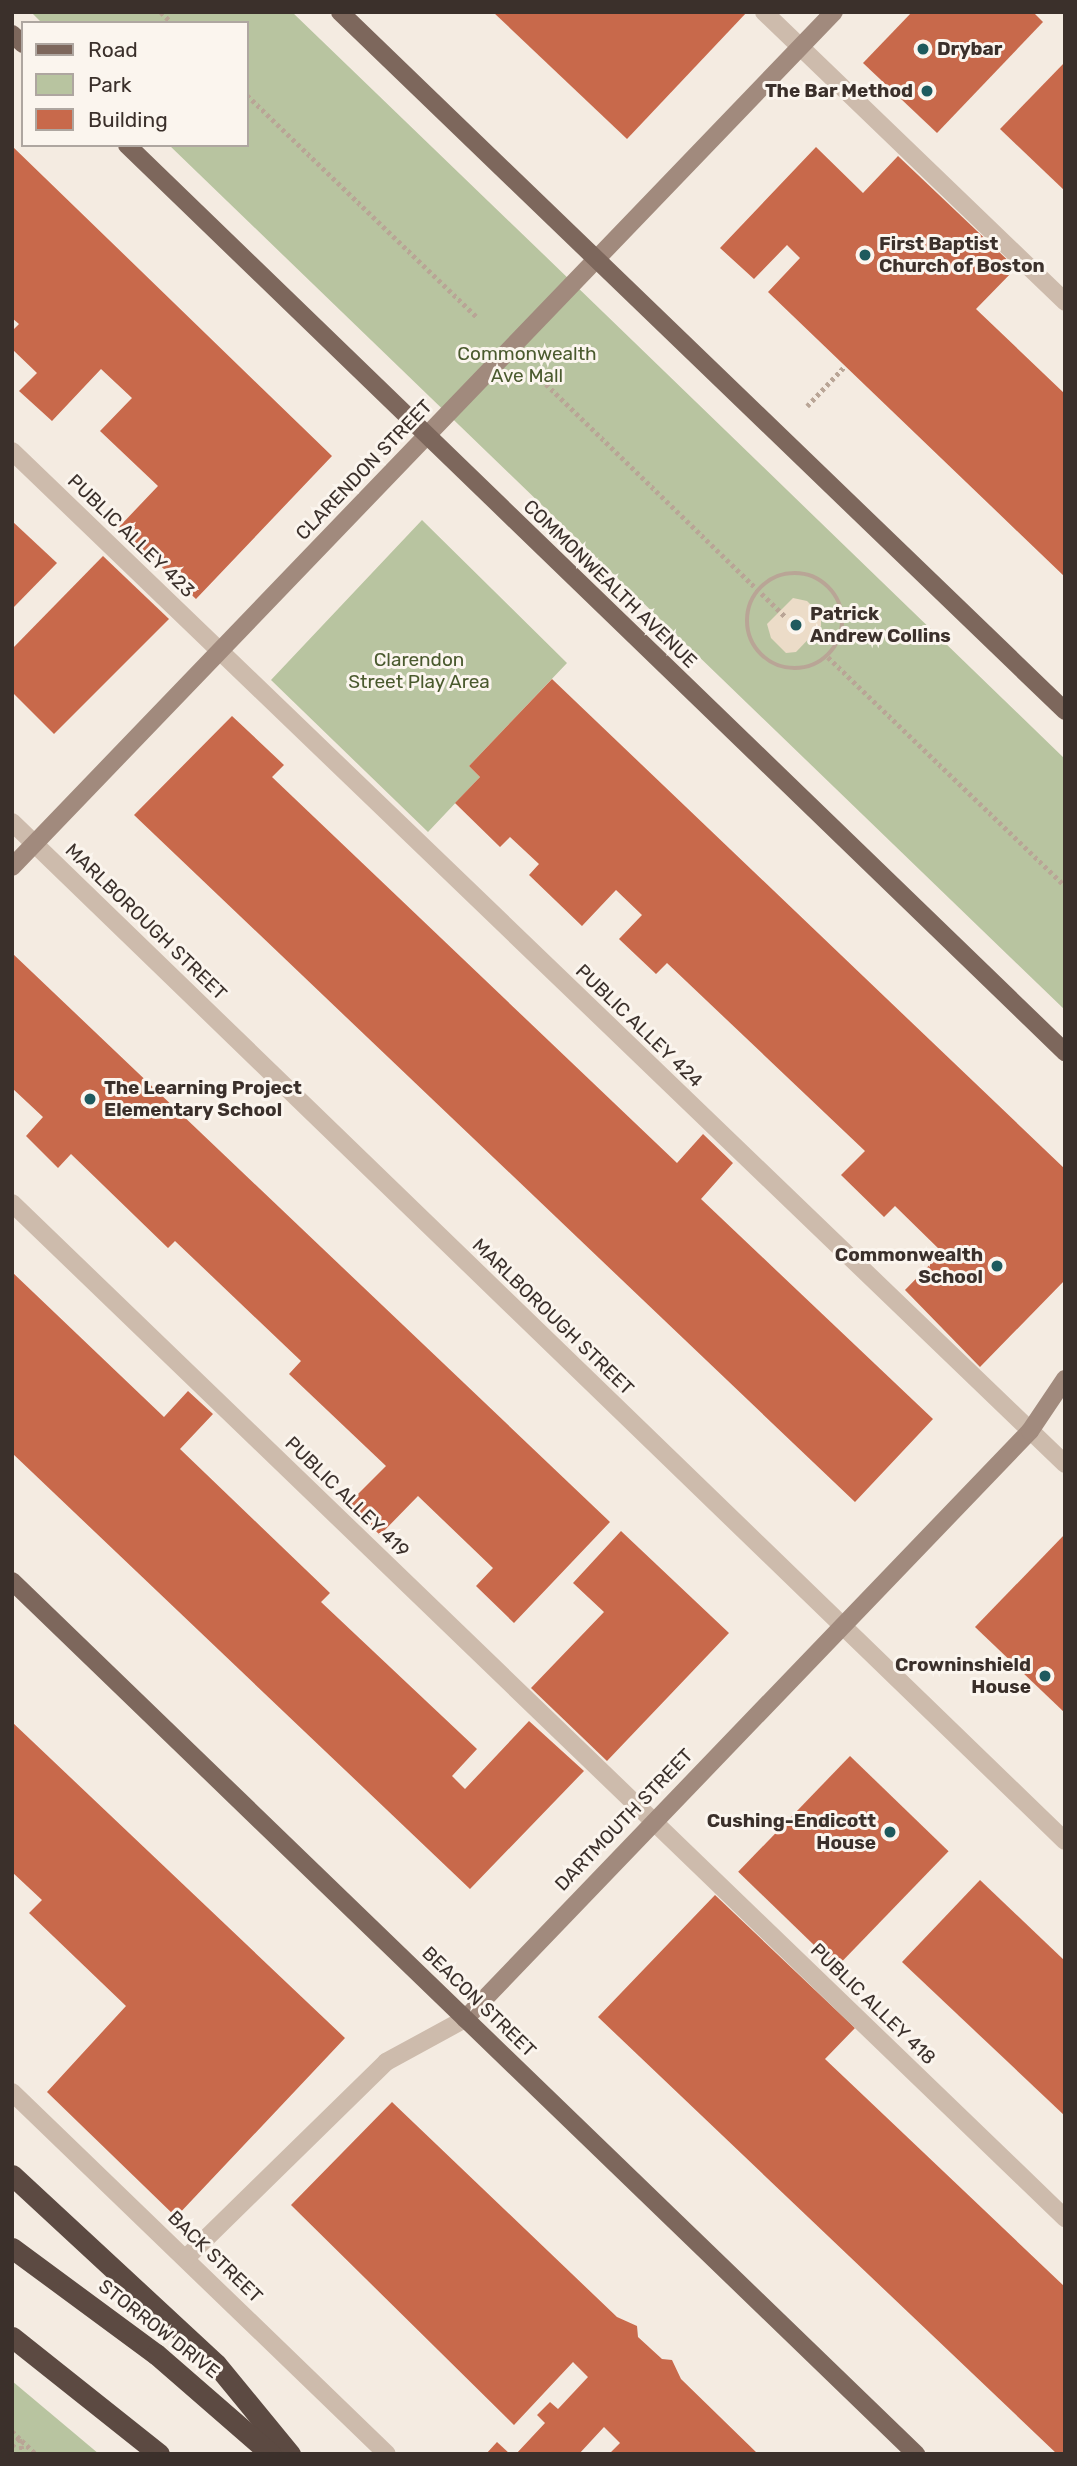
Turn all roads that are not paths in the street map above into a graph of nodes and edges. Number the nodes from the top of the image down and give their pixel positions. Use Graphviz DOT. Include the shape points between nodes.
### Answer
graph roads {
  1 [pos="340,12"];
  2 [pos="764,12"];
  3 [pos="834,12"];
  4 [pos="800,48"];
  5 [pos="129,147"];
  6 [pos="597,260"];
  7 [pos="1065,302"];
  8 [pos="427,436"];
  9 [pos="12,451"];
  10 [pos="220,651"];
  11 [pos="1065,711"];
  12 [pos="12,821"];
  13 [pos="35,843"];
  14 [pos="12,867"];
  15 [pos="1065,1052"];
  16 [pos="12,1203"];
  17 [pos="1065,1379"];
  18 [pos="1030,1431"];
  19 [pos="1065,1464"];
  20 [pos="12,1581"];
  21 [pos="839,1624"];
  22 [pos="653,1820"];
  23 [pos="1065,1841"];
  24 [pos="465,2019"];
  25 [pos="12,2092"];
  26 [pos="12,2175"];
  27 [pos="1065,2218"];
  28 [pos="12,2248"];
  29 [pos="186,2258"];
  30 [pos="12,2337"];
  31 [pos="159,2454"];
  32 [pos="271,2454"];
  33 [pos="290,2454"];
  34 [pos="387,2454"];
  35 [pos="916,2454"];
  1 -- 6 [label="main road"];
  2 -- 4 [label="street"];
  3 -- 4 [label="main road, CLARENDON STREET"];
  4 -- 6 [label="main road, CLARENDON STREET"];
  4 -- 7 [label="street"];
  5 -- 8 [label="main road, COMMONWEALTH AVENUE"];
  6 -- 8 [label="main road, CLARENDON STREET"];
  6 -- 11 [label="main road"];
  8 -- 10 [label="main road, CLARENDON STREET"];
  8 -- 15 [label="main road, COMMONWEALTH AVENUE"];
  9 -- 10 [label="street, PUBLIC ALLEY 423"];
  10 -- 13 [label="main road, CLARENDON STREET"];
  10 -- 18 [label="street, PUBLIC ALLEY 424"];
  12 -- 13 [label="street, MARLBOROUGH STREET"];
  13 -- 14 [label="main road, CLARENDON STREET"];
  13 -- 21 [label="street, MARLBOROUGH STREET"];
  16 -- 22 [label="street, PUBLIC ALLEY 419"];
  17 -- 18 [label="main road, DARTMOUTH STREET"];
  18 -- 19 [label="street, PUBLIC ALLEY 424"];
  18 -- 21 [label="main road, DARTMOUTH STREET"];
  20 -- 24 [label="main road, BEACON STREET"];
  21 -- 22 [label="main road, DARTMOUTH STREET"];
  21 -- 23 [label="street, MARLBOROUGH STREET"];
  22 -- 24 [label="main road, DARTMOUTH STREET"];
  22 -- 27 [label="street, PUBLIC ALLEY 418"];
  24 -- 29 [label="street, DARTMOUTH STREET" via="386,2062"];
  24 -- 35 [label="main road, BEACON STREET"];
  25 -- 29 [label="street, BACK STREET"];
  26 -- 33 [label="highway" via="216,2364"];
  28 -- 32 [label="highway, STORROW DRIVE" via="156,2354"];
  29 -- 34 [label="street, BACK STREET"];
  30 -- 31 [label="highway"];
}
